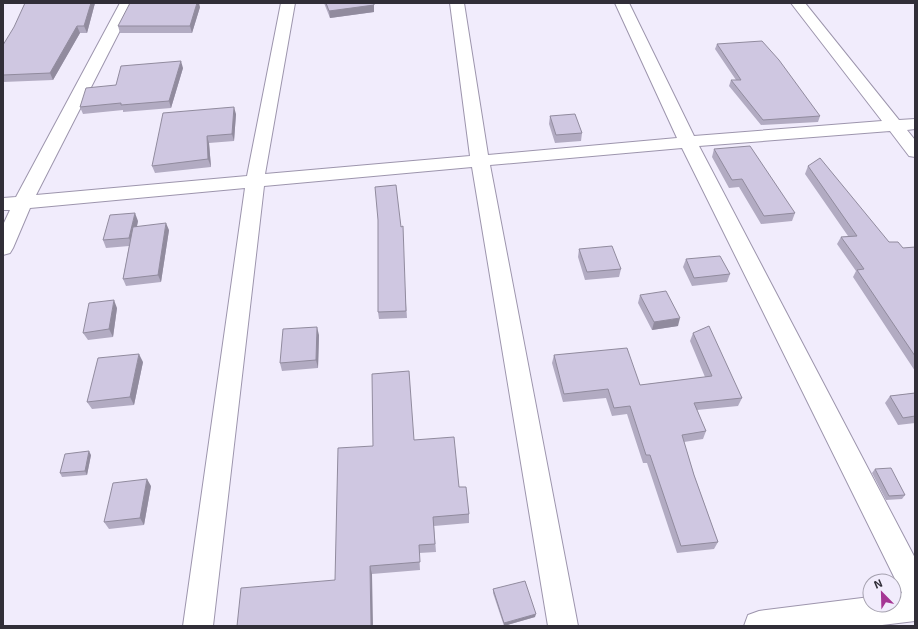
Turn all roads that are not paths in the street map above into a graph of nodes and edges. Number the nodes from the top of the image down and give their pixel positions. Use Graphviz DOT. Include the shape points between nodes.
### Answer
graph roads {
  1 [pos="127,3"];
  2 [pos="288,3"];
  3 [pos="457,3"];
  4 [pos="622,3"];
  5 [pos="798,3"];
  6 [pos="915,124"];
  7 [pos="894,127"];
  8 [pos="688,142"];
  9 [pos="915,152"];
  10 [pos="480,161"];
  11 [pos="255,181"];
  12 [pos="23,202"];
  13 [pos="3,204"];
  14 [pos="3,248"];
  15 [pos="915,588"];
  16 [pos="915,606"];
  17 [pos="198,626"];
  18 [pos="563,626"];
  19 [pos="759,626"];
  1 -- 12 [label="street"];
  2 -- 11 [label="street"];
  3 -- 10 [label="street"];
  4 -- 8 [label="street"];
  5 -- 7 [label="street"];
  6 -- 7 [label="street"];
  7 -- 8 [label="street"];
  7 -- 9 [label="street"];
  8 -- 10 [label="street"];
  8 -- 15 [label="street"];
  10 -- 11 [label="street"];
  10 -- 18 [label="street"];
  11 -- 12 [label="street"];
  11 -- 17 [label="street"];
  12 -- 13 [label="street"];
  12 -- 14 [label="street"];
  16 -- 19 [label="street"];
}
